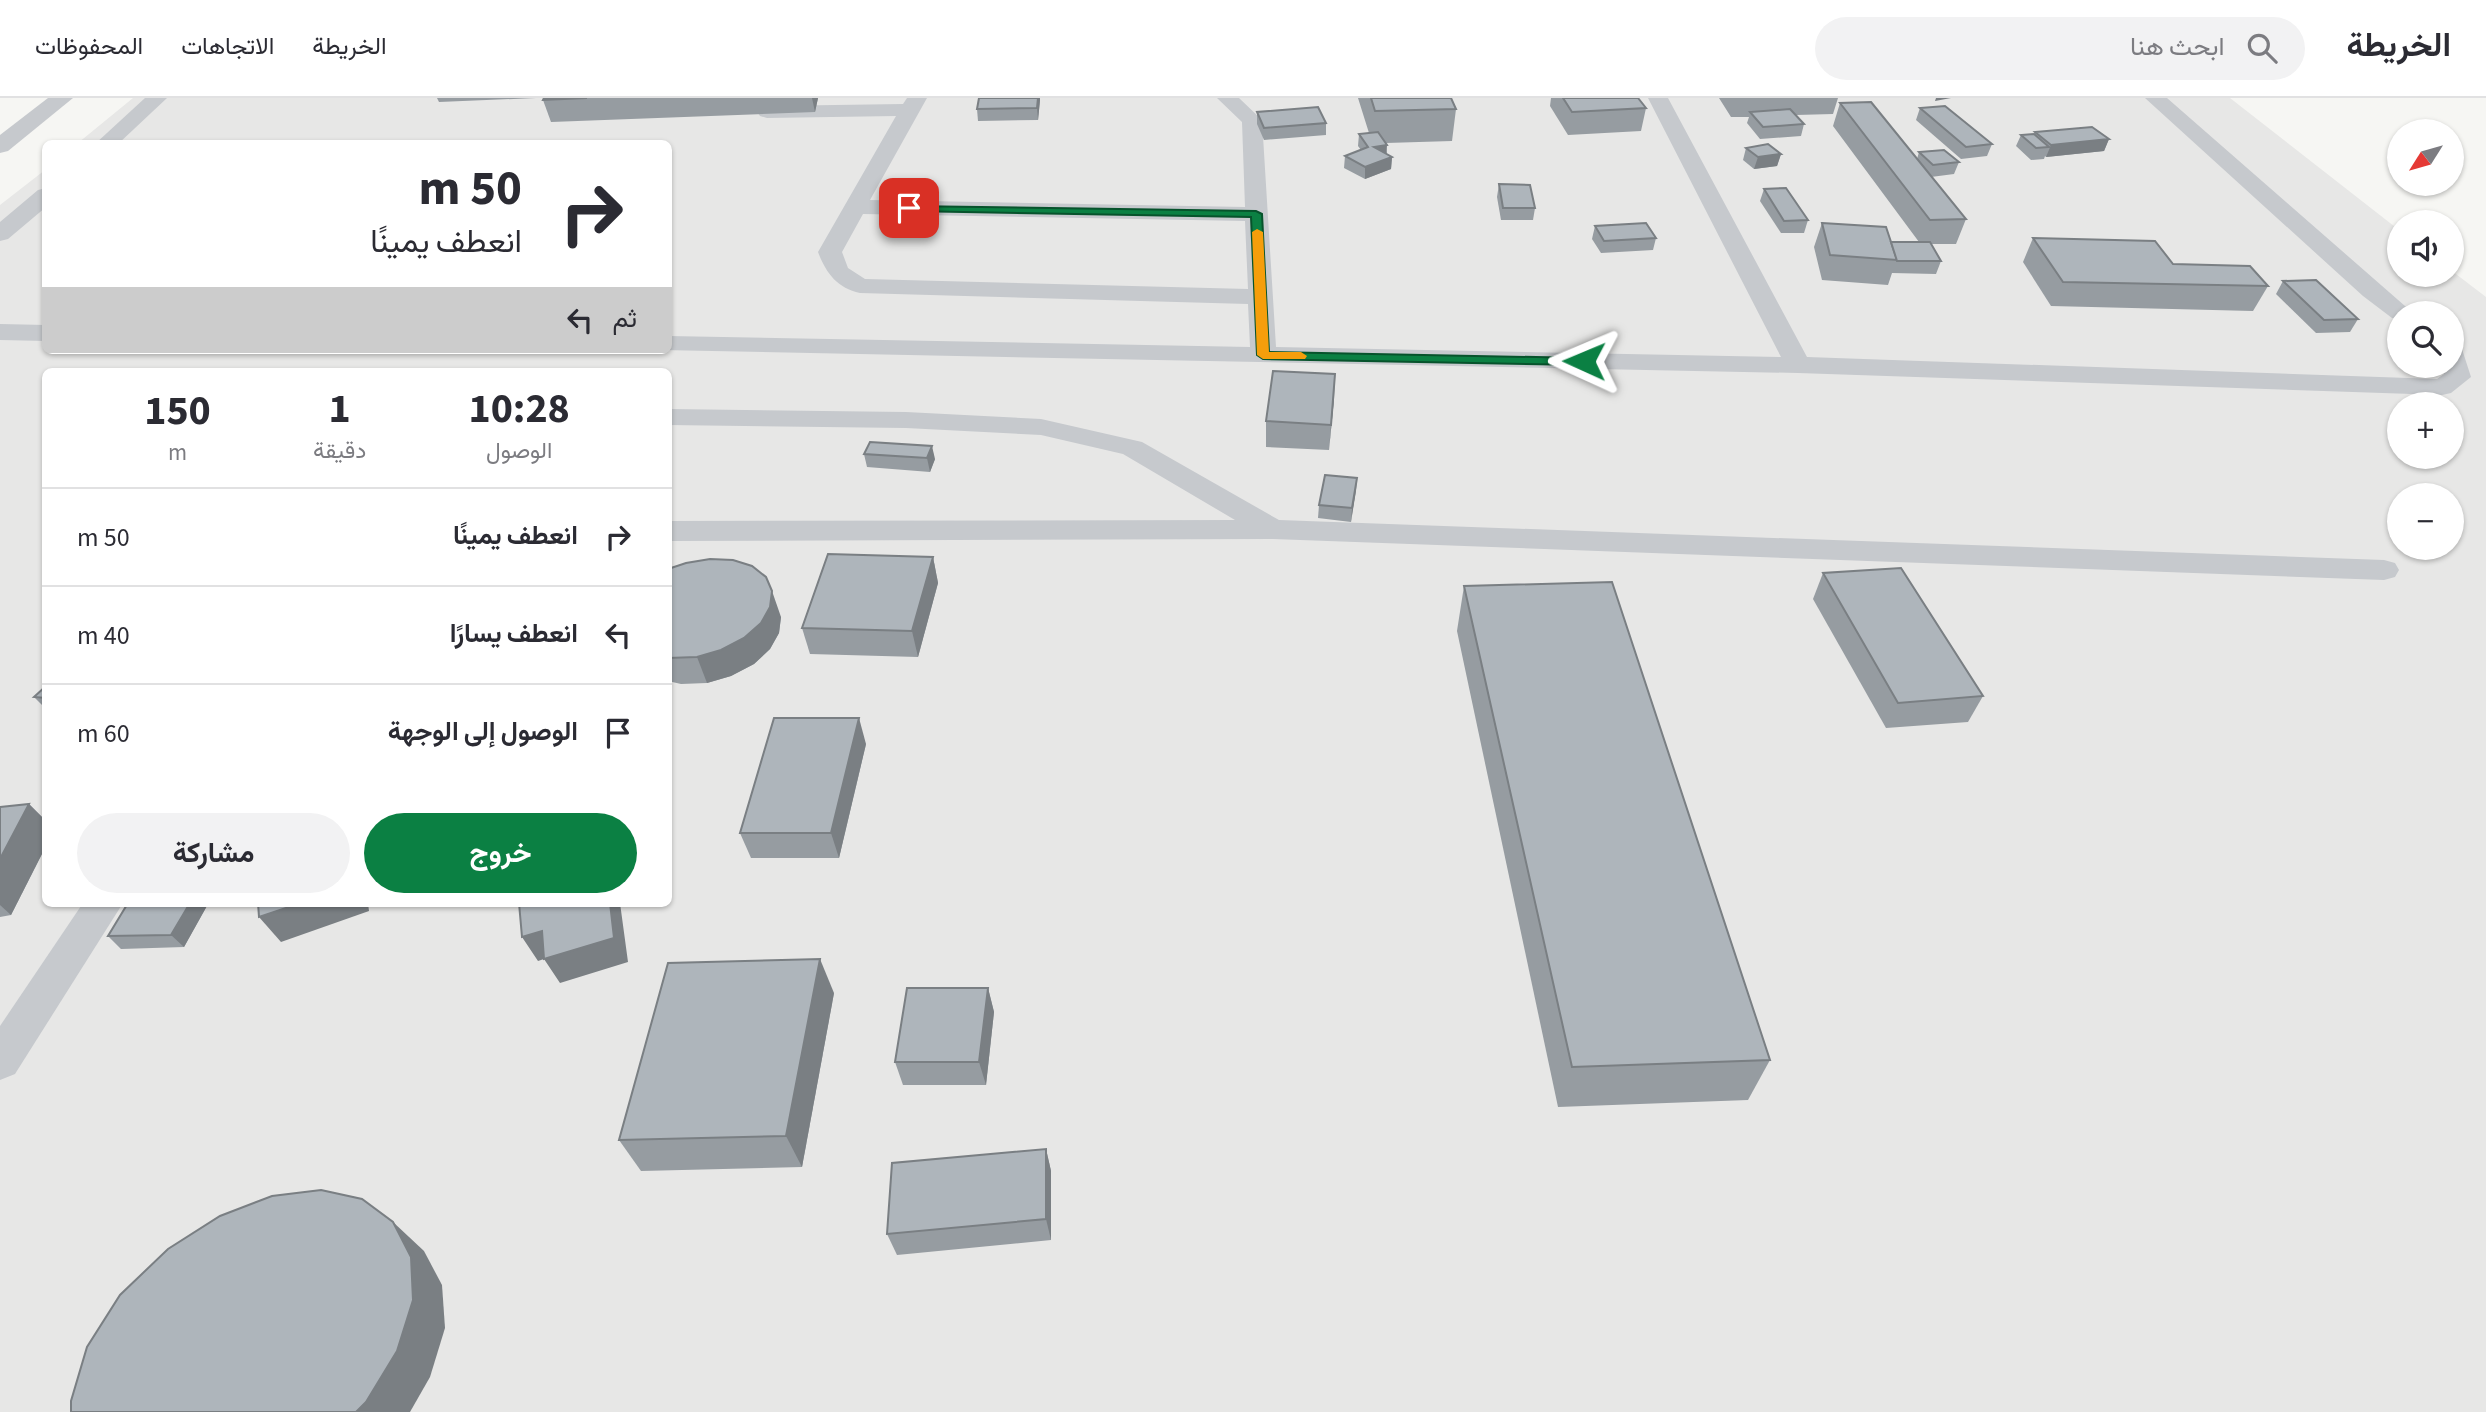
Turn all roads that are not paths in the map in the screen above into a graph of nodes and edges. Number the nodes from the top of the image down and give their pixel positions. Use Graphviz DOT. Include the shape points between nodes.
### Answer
graph roads {
  1 [pos="62,98"];
  2 [pos="158,98"];
  3 [pos="1227,98"];
  4 [pos="1658,98"];
  5 [pos="2155,98"];
  6 [pos="913,104"];
  7 [pos="743,113"];
  8 [pos="110,140"];
  9 [pos="0,146"];
  10 [pos="42,198"];
  11 [pos="856,207"];
  12 [pos="1256,214"];
  13 [pos="0,234"];
  14 [pos="1260,297"];
  15 [pos="2388,301"];
  16 [pos="0,332"];
  17 [pos="42,333"];
  18 [pos="672,344"];
  19 [pos="1263,355"];
  20 [pos="1798,365"];
  21 [pos="2456,378"];
  22 [pos="672,417"];
  23 [pos="1273,529"];
  24 [pos="672,531"];
  25 [pos="2384,570"];
  26 [pos="101,907"];
  27 [pos="0,1061"];
  1 -- 9 [label="street"];
  2 -- 8 [label="lane"];
  3 -- 12 [label="lane" via="1252,120"];
  4 -- 20 [label="lane"];
  5 -- 15 [label="lane"];
  6 -- 7 [label="lane"];
  6 -- 11 [label="lane"];
  10 -- 13 [label="lane"];
  11 -- 12 [label="lane"];
  11 -- 14 [label="lane" via="830,252 838,272 860,286"];
  12 -- 14 [label="lane"];
  14 -- 19 [label="lane"];
  16 -- 17 [label="lane"];
  18 -- 19 [label="lane"];
  19 -- 20 [label="lane"];
  20 -- 21 [label="lane" via="2442,387"];
  22 -- 23 [label="lane" via="1041,427 1132,448"];
  23 -- 24 [label="lane"];
  23 -- 25 [label="lane"];
  26 -- 27 [label="lane"];
}
